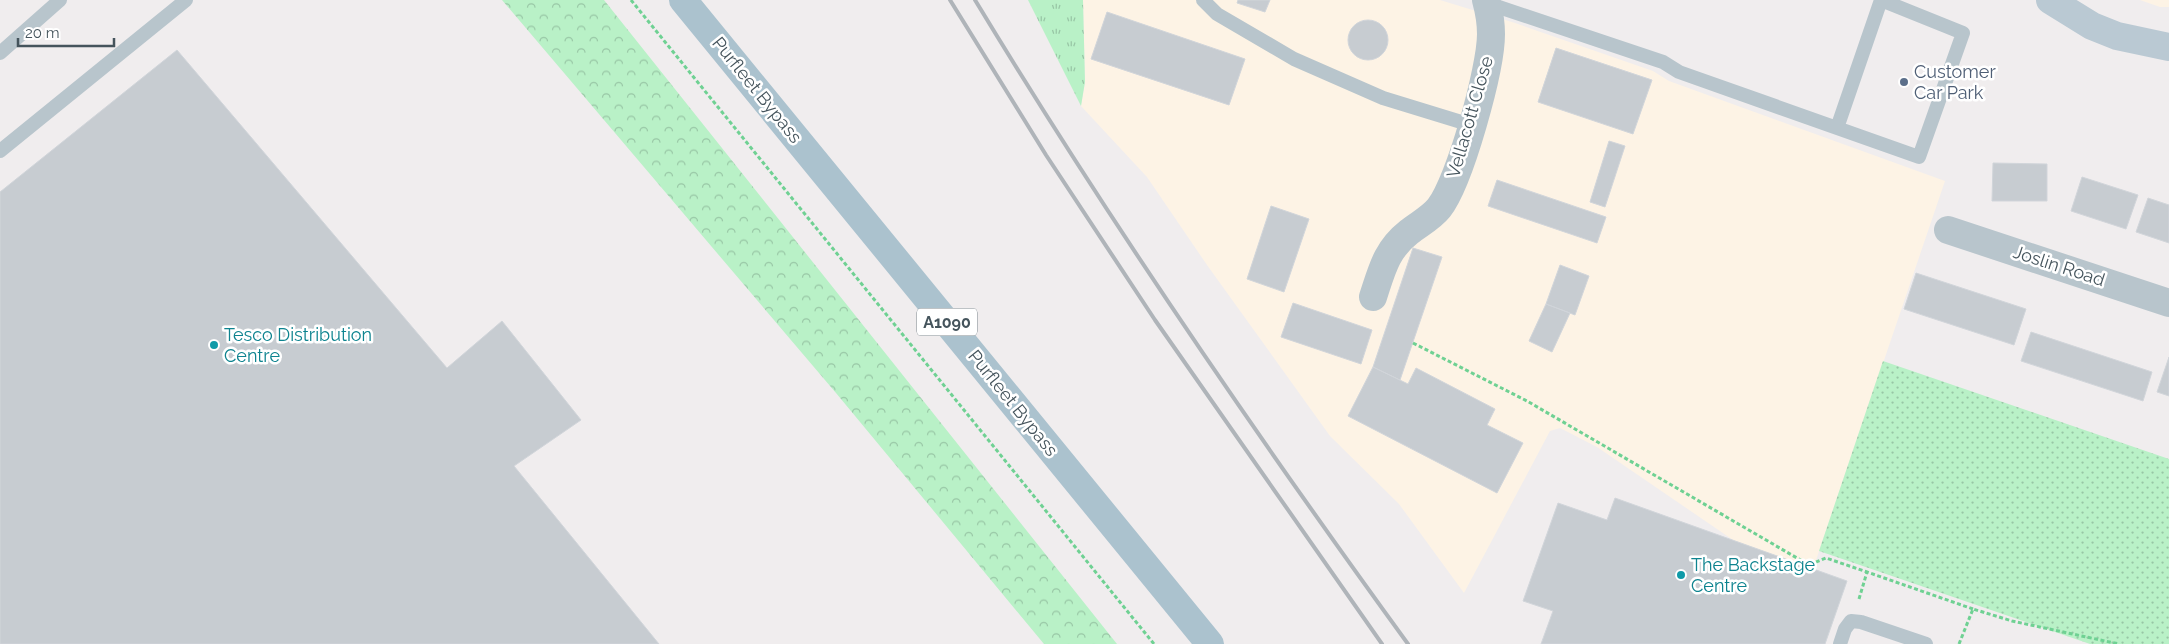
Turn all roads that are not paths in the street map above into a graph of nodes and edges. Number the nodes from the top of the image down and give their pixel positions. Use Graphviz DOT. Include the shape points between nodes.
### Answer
graph roads {
  1 [pos="60,0"];
  2 [pos="186,0"];
  3 [pos="683,0"];
  4 [pos="1203,0"];
  5 [pos="2050,0"];
  6 [pos="1487,2"];
  7 [pos="2169,47"];
  8 [pos="0,53"];
  9 [pos="1471,125"];
  10 [pos="1837,128"];
  11 [pos="0,151"];
  12 [pos="1948,230"];
  13 [pos="1374,297"];
  14 [pos="2169,303"];
  15 [pos="1210,644"];
  16 [pos="1840,644"];
  17 [pos="1926,644"];
  1 -- 8 [label="lane"];
  2 -- 11 [label="lane"];
  3 -- 15 [label="main road, Purfleet Bypass / A1090"];
  4 -- 9 [label="lane" via="1217,14 1294,60 1383,98"];
  5 -- 7 [label="street" via="2109,33"];
  6 -- 9 [label="street, Vellacott Close" via="1491,34 1489,54"];
  6 -- 10 [label="lane" via="1663,62 1680,72"];
  9 -- 13 [label="street, Vellacott Close" via="1455,175 1440,206 1387,255"];
  10 -- 10 [label="lane" via="1881,0 1963,33 1919,157"];
  12 -- 14 [label="street, Joslin Road"];
  16 -- 17 [label="lane" via="1844,628 1851,620"];
}
